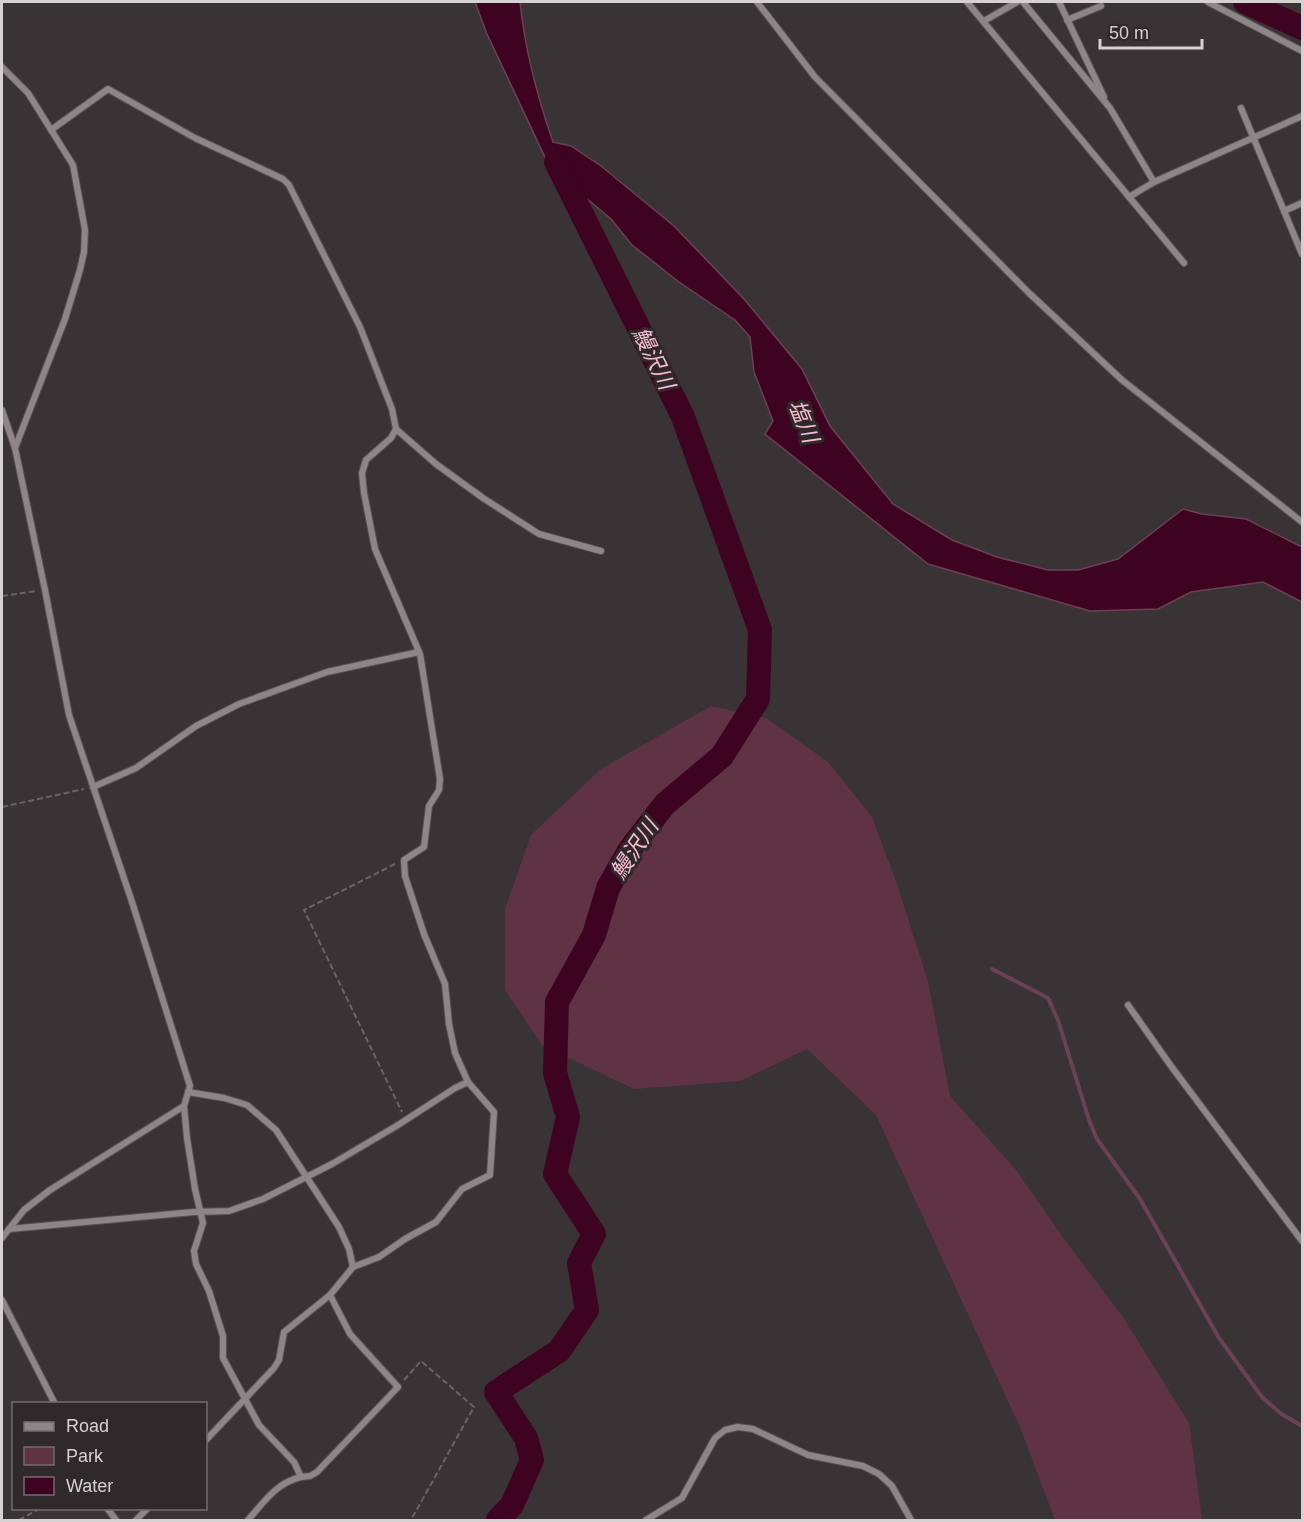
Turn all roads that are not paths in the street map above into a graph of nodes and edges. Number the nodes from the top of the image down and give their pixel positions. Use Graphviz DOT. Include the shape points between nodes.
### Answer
graph roads {
  1 [pos="757,2"];
  2 [pos="967,2"];
  3 [pos="1017,2"];
  4 [pos="1023,2"];
  5 [pos="1059,2"];
  6 [pos="1208,2"];
  7 [pos="1101,6"];
  8 [pos="1067,20"];
  9 [pos="984,21"];
  10 [pos="1302,51"];
  11 [pos="2,67"];
  12 [pos="1108,106"];
  13 [pos="1241,108"];
  14 [pos="1302,116"];
  15 [pos="51,130"];
  16 [pos="1254,137"];
  17 [pos="1154,182"];
  18 [pos="1129,196"];
  19 [pos="1302,203"];
  20 [pos="1284,211"];
  21 [pos="1302,254"];
  22 [pos="1184,263"];
  23 [pos="2,410"];
  24 [pos="396,429"];
  25 [pos="15,448"];
  26 [pos="1302,522"];
  27 [pos="601,551"];
  28 [pos="419,652"];
  29 [pos="93,787"];
  30 [pos="1128,1005"];
  31 [pos="468,1082"];
  32 [pos="188,1092"];
  33 [pos="184,1106"];
  34 [pos="307,1177"];
  35 [pos="200,1213"];
  36 [pos="9,1228"];
  37 [pos="2,1238"];
  38 [pos="1302,1241"];
  39 [pos="354,1267"];
  40 [pos="330,1295"];
  41 [pos="2,1300"];
  42 [pos="246,1397"];
  43 [pos="54,1402"];
  44 [pos="207,1439"];
  45 [pos="301,1477"];
  46 [pos="147,1510"];
  47 [pos="136,1521"];
  48 [pos="248,1521"];
  49 [pos="646,1521"];
  50 [pos="910,1521"];
  1 -- 26 [label="street" via="815,77 1029,292 1122,380"];
  2 -- 9 [label="street"];
  3 -- 9 [label="street"];
  4 -- 12 [label="street"];
  5 -- 8 [label="street"];
  6 -- 10 [label="street"];
  7 -- 8 [label="street"];
  8 -- 12 [label="street"];
  9 -- 18 [label="street"];
  11 -- 15 [label="street" via="28,93"];
  12 -- 17 [label="street"];
  13 -- 16 [label="street"];
  14 -- 16 [label="street"];
  15 -- 24 [label="street" via="108,88 195,138 283,179 360,327"];
  15 -- 25 [label="street" via="73,165 85,230 84,252 65,319"];
  16 -- 17 [label="street"];
  16 -- 20 [label="street"];
  17 -- 18 [label="street"];
  18 -- 22 [label="street"];
  19 -- 20 [label="street"];
  20 -- 21 [label="street"];
  23 -- 25 [label="street"];
  24 -- 27 [label="street" via="446,471 538,534"];
  24 -- 28 [label="street" via="366,460 362,473 364,493 375,549"];
  25 -- 29 [label="street" via="69,715"];
  28 -- 29 [label="street" via="327,672 239,704 196,726 136,768"];
  28 -- 31 [label="street" via="440,778 439,790 429,806 424,847 404,860 405,876 445,984 455,1053"];
  29 -- 32 [label="street" via="190,1086"];
  30 -- 38 [label="street"];
  31 -- 34 [label="street"];
  31 -- 39 [label="street" via="494,1112 490,1175 462,1190 436,1222 379,1257"];
  32 -- 33 [label="street"];
  32 -- 34 [label="street" via="247,1105 276,1130"];
  33 -- 35 [label="street"];
  33 -- 36 [label="street" via="50,1190 24,1210"];
  34 -- 35 [label="street" via="229,1211"];
  34 -- 39 [label="street" via="339,1227"];
  35 -- 36 [label="street"];
  35 -- 42 [label="street" via="203,1223 194,1251 196,1264 223,1336 223,1358"];
  36 -- 37 [label="street"];
  39 -- 40 [label="street"];
  40 -- 42 [label="street" via="284,1332 279,1360"];
  40 -- 45 [label="street" via="350,1334 398,1387 317,1472"];
  41 -- 43 [label="street"];
  42 -- 44 [label="street"];
  42 -- 45 [label="street" via="259,1425 294,1462"];
  45 -- 48 [label="street" via="287,1480"];
  46 -- 47 [label="street"];
  49 -- 50 [label="street" via="682,1498 715,1438 738,1427 753,1429 808,1455 863,1466 879,1474 892,1486"];
}
